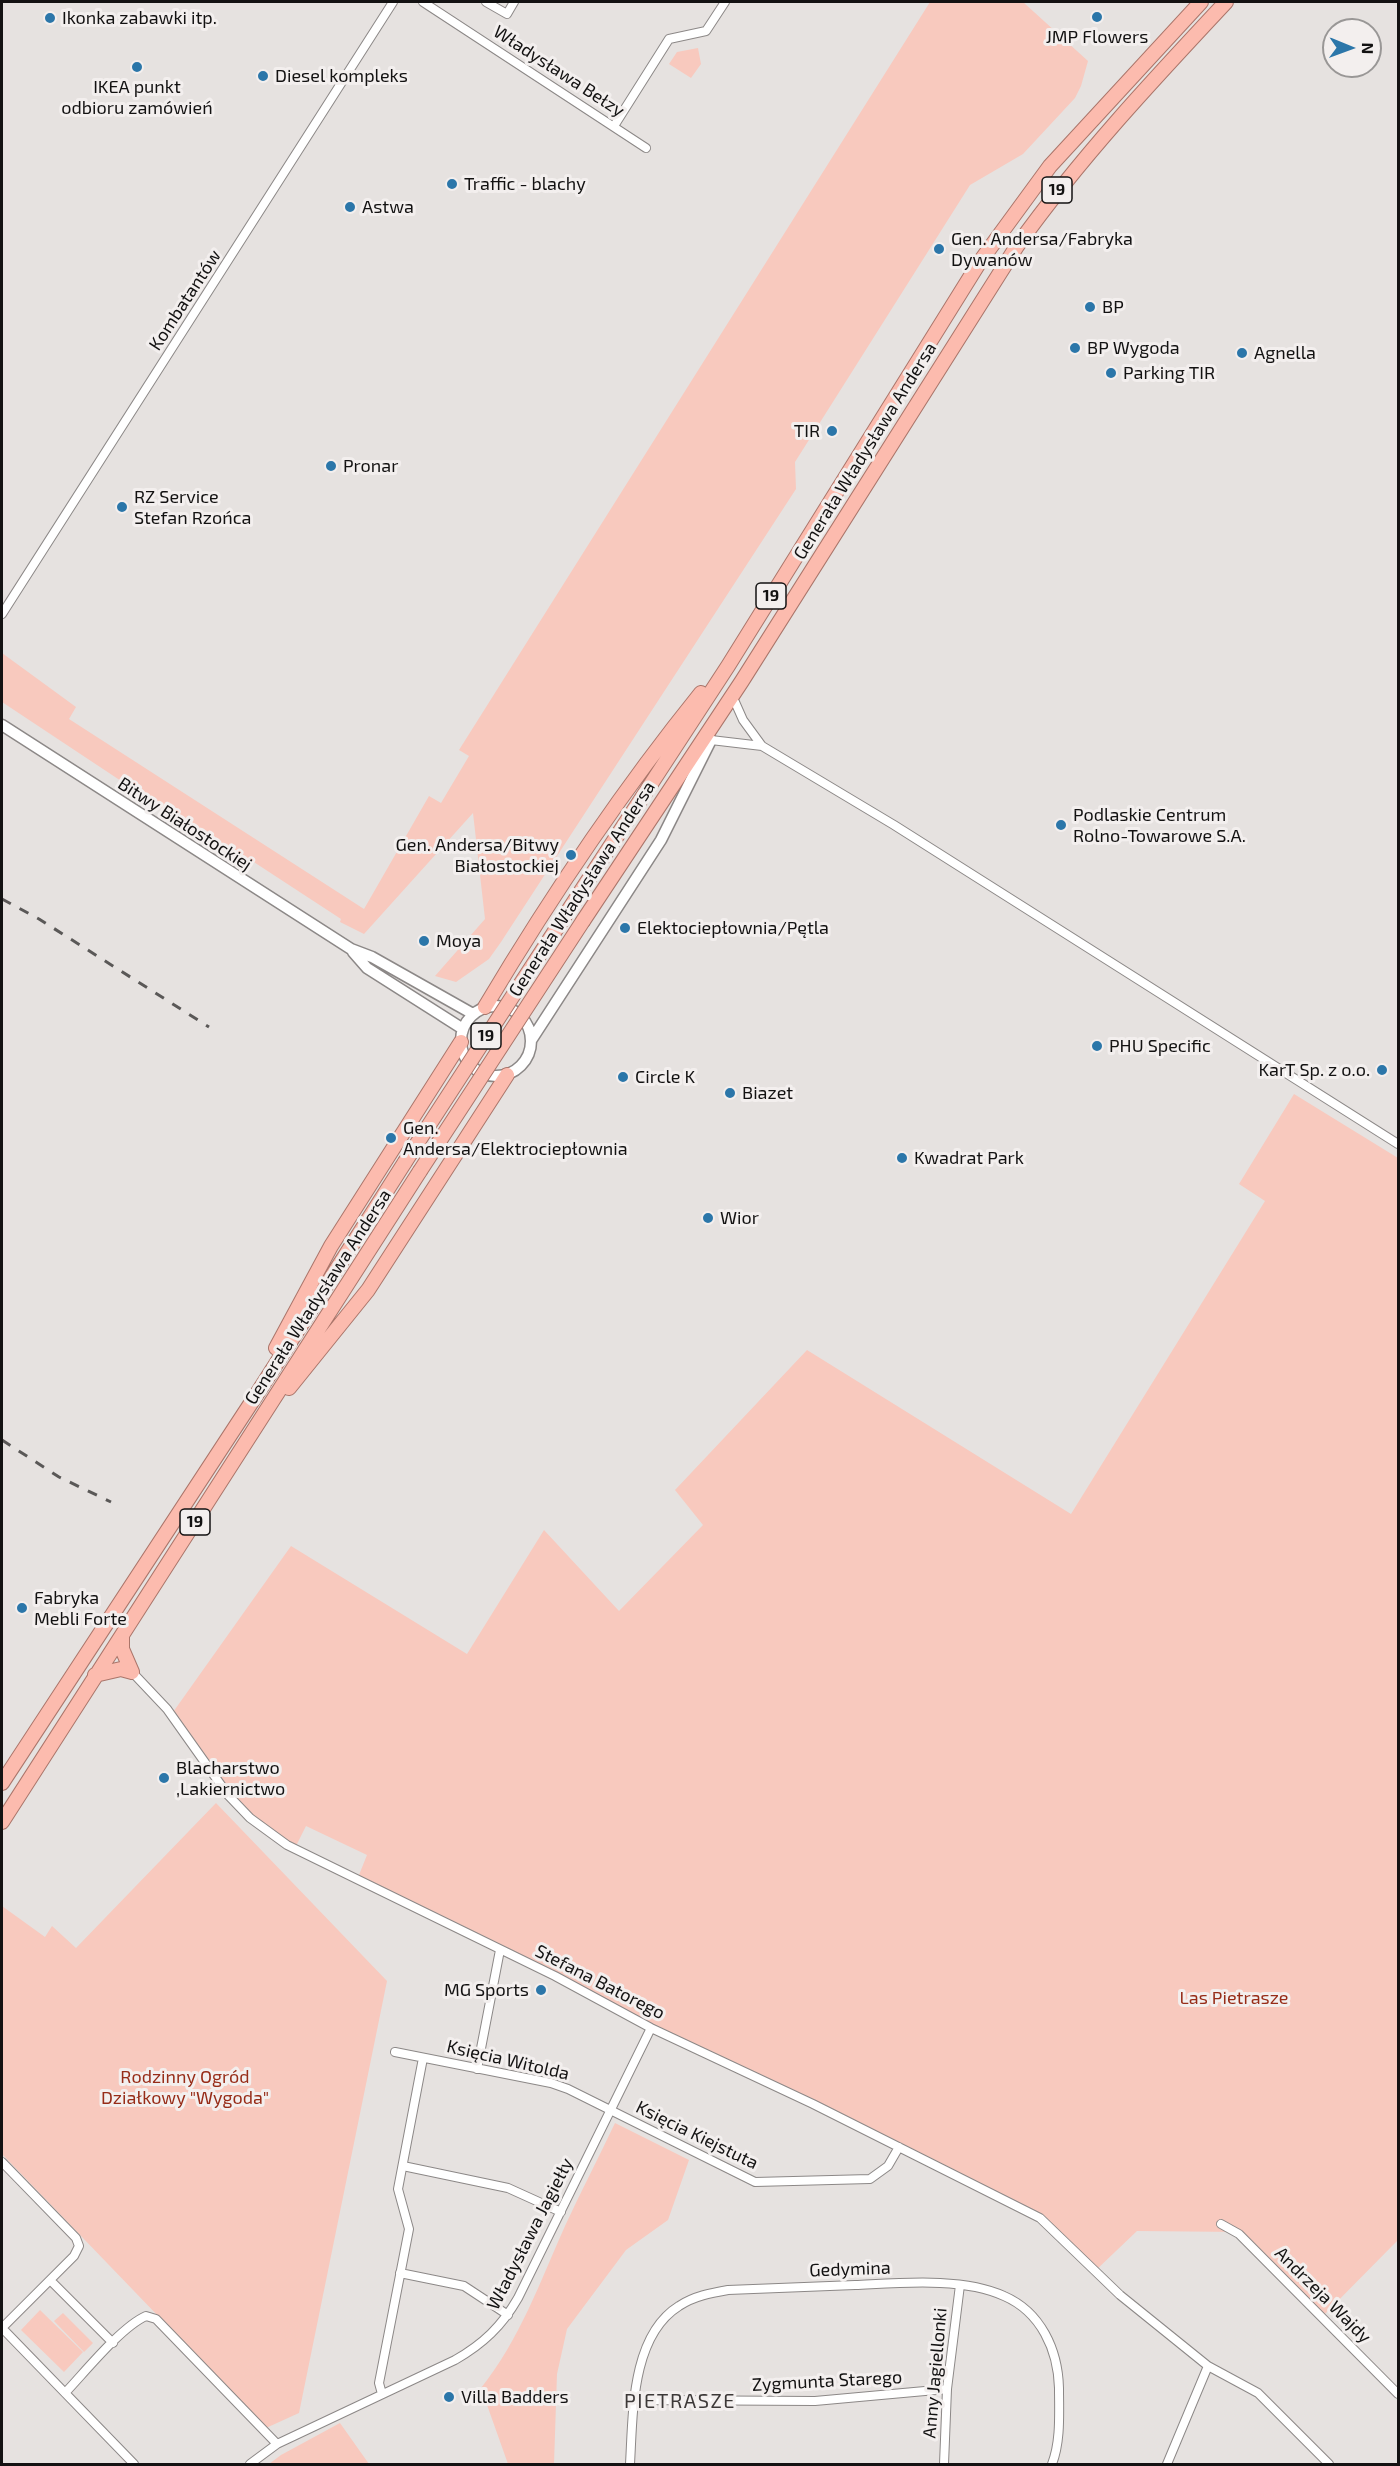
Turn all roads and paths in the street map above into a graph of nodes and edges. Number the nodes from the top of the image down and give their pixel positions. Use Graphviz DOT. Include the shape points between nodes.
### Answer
graph roads {
  1 [pos="393,2"];
  2 [pos="423,2"];
  3 [pos="486,2"];
  4 [pos="514,2"];
  5 [pos="725,2"];
  6 [pos="1201,2"];
  7 [pos="1226,2"];
  8 [pos="614,126"];
  9 [pos="646,148"];
  10 [pos="2,614"];
  11 [pos="728,666"];
  12 [pos="742,681"];
  13 [pos="735,702"];
  14 [pos="2,725"];
  15 [pos="711,740"];
  16 [pos="762,746"];
  17 [pos="351,949"];
  18 [pos="479,1011"];
  19 [pos="462,1036"];
  20 [pos="532,1039"];
  21 [pos="507,1075"];
  22 [pos="1398,1144"];
  23 [pos="255,1397"];
  24 [pos="267,1408"];
  25 [pos="122,1635"];
  26 [pos="132,1672"];
  27 [pos="95,1675"];
  28 [pos="8,1766"];
  29 [pos="2,1784"];
  30 [pos="2,1822"];
  31 [pos="500,1950"];
  32 [pos="651,2028"];
  33 [pos="395,2052"];
  34 [pos="423,2058"];
  35 [pos="477,2069"];
  36 [pos="610,2111"];
  37 [pos="899,2147"];
  38 [pos="2,2163"];
  39 [pos="403,2166"];
  40 [pos="561,2212"];
  41 [pos="1221,2224"];
  42 [pos="400,2273"];
  43 [pos="50,2280"];
  44 [pos="960,2285"];
  45 [pos="508,2315"];
  46 [pos="2,2328"];
  47 [pos="113,2343"];
  48 [pos="1208,2366"];
  49 [pos="948,2389"];
  50 [pos="64,2393"];
  51 [pos="382,2394"];
  52 [pos="1398,2394"];
  53 [pos="635,2400"];
  54 [pos="277,2444"];
  55 [pos="134,2464"];
  56 [pos="250,2464"];
  57 [pos="630,2464"];
  58 [pos="944,2464"];
  59 [pos="1052,2464"];
  60 [pos="1167,2464"];
  61 [pos="1329,2464"];
  1 -- 10 [label="street, Kombatantów"];
  2 -- 8 [label="street, Władysława Bełzy"];
  3 -- 4 [label="street" via="507,14"];
  5 -- 8 [label="street" via="706,31 669,39"];
  6 -- 11 [label="highway, Generała Władysława Andersa / 19" via="1081,131 1020,204 979,263"];
  7 -- 12 [label="highway, Generała Władysława Andersa / 19" via="1054,194 1017,246"];
  8 -- 9 [label="street, Władysława Bełzy"];
  11 -- 18 [label="highway" via="704,688 627,788"];
  11 -- 23 [label="highway, Generała Władysława Andersa / 19, bridge"];
  12 -- 13 [label="highway"];
  12 -- 24 [label="highway, Generała Władysława Andersa / 19, bridge"];
  13 -- 15 [label="highway"];
  13 -- 16 [label="street"];
  14 -- 17 [label="street, Bitwy Białostockiej"];
  15 -- 16 [label="street"];
  15 -- 20 [label="street" via="661,840"];
  16 -- 22 [label="street" via="894,825"];
  17 -- 18 [label="street, Bitwy Białostockiej"];
  17 -- 19 [label="street, Bitwy Białostockiej" via="367,968"];
  18 -- 19 [label="street"];
  18 -- 20 [label="street" via="501,1006 516,1011 527,1023"];
  19 -- 21 [label="street" via="466,1060 480,1072"];
  19 -- 23 [label="highway" via="330,1246 266,1368"];
  20 -- 21 [label="street" via="525,1062"];
  21 -- 24 [label="highway" via="368,1290 293,1384"];
  23 -- 28 [label="highway, Generała Władysława Andersa / 19"];
  24 -- 25 [label="highway, Generała Władysława Andersa / 19"];
  25 -- 26 [label="highway" via="122,1649"];
  25 -- 27 [label="highway, Generała Władysława Andersa / 19"];
  26 -- 27 [label="highway" via="121,1669"];
  26 -- 31 [label="street, Stefana Batorego" via="167,1709 228,1795 267,1831 287,1845"];
  27 -- 30 [label="highway, Generała Władysława Andersa / 19"];
  28 -- 29 [label="highway, Generała Władysława Andersa / 19"];
  31 -- 32 [label="street, Stefana Batorego"];
  31 -- 35 [label="street"];
  32 -- 36 [label="street, Władysława Jagiełły"];
  32 -- 37 [label="street, Stefana Batorego"];
  33 -- 34 [label="street, Księcia Witolda"];
  34 -- 35 [label="street, Księcia Witolda"];
  34 -- 39 [label="street"];
  35 -- 36 [label="street, Księcia Witolda" via="551,2083"];
  36 -- 37 [label="street, Księcia Kiejstuta" via="755,2182 870,2180 888,2166"];
  36 -- 40 [label="street, Władysława Jagiełły"];
  37 -- 48 [label="street, Stefana Batorego" via="1040,2218 1094,2271"];
  38 -- 43 [label="street" via="76,2238 79,2246 74,2256"];
  39 -- 40 [label="street" via="508,2188"];
  39 -- 42 [label="street" via="398,2197 409,2229"];
  40 -- 45 [label="street, Władysława Jagiełły"];
  41 -- 52 [label="street, Andrzeja Wajdy" via="1239,2234"];
  42 -- 45 [label="street" via="464,2286"];
  42 -- 51 [label="street" via="379,2383"];
  43 -- 46 [label="street"];
  43 -- 47 [label="street"];
  44 -- 49 [label="street, Anny Jagiellonki"];
  44 -- 53 [label="street, Gedymina" via="879,2284 728,2290 703,2295 679,2306 660,2322 647,2346"];
  44 -- 59 [label="street, Gedymina" via="1006,2296 1028,2312 1047,2337 1058,2367 1058,2444"];
  45 -- 51 [label="street, Władysława Jagiełły" via="475,2349"];
  46 -- 50 [label="street"];
  47 -- 50 [label="street"];
  47 -- 54 [label="street" via="139,2319 156,2319"];
  48 -- 60 [label="street"];
  48 -- 61 [label="street, Stefana Batorego" via="1258,2392"];
  49 -- 53 [label="street, Zygmunta Starego" via="816,2401"];
  49 -- 58 [label="street, Anny Jagiellonki"];
  50 -- 55 [label="street"];
  51 -- 54 [label="street, Władysława Jagiełły"];
  53 -- 57 [label="street, Gedymina"];
  54 -- 56 [label="street, Władysława Jagiełły"];
}
